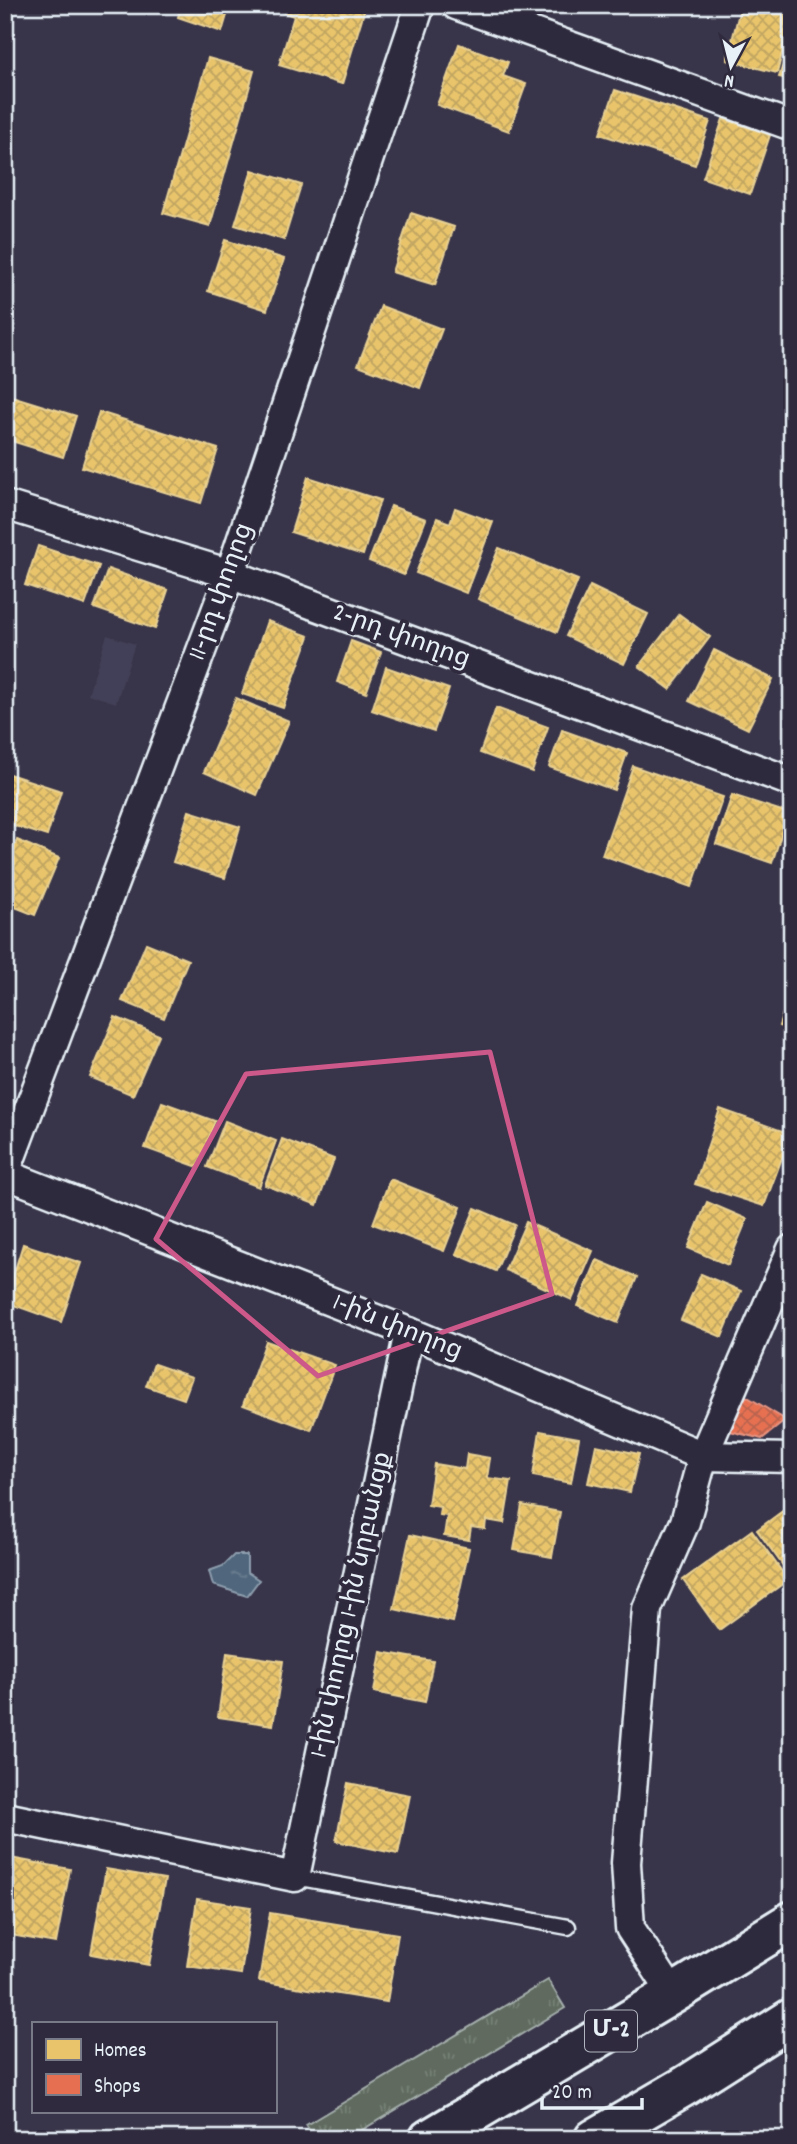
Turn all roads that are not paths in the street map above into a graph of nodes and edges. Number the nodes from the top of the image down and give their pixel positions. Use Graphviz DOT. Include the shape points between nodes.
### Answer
graph roads {
  1 [pos="420,5"];
  2 [pos="456,5"];
  3 [pos="792,126"];
  4 [pos="5,505"];
  5 [pos="230,574"];
  6 [pos="792,782"];
  7 [pos="5,1173"];
  8 [pos="792,1249"];
  9 [pos="408,1332"];
  10 [pos="703,1456"];
  11 [pos="792,1458"];
  12 [pos="5,1817"];
  13 [pos="295,1877"];
  14 [pos="792,1921"];
  15 [pos="568,1927"];
  16 [pos="673,1994"];
  17 [pos="792,2018"];
  18 [pos="429,2139"];
  19 [pos="594,2139"];
  1 -- 5 [label="street, 11-րդ փողոց"];
  2 -- 3 [label="street"];
  4 -- 5 [label="street, 2-րդ փողոց"];
  5 -- 6 [label="street, 2-րդ փողոց"];
  5 -- 7 [label="street, 11-րդ փողոց"];
  7 -- 9 [label="street, 1-ին փողոց"];
  8 -- 10 [label="street"];
  9 -- 10 [label="street, 1-ին փողոց"];
  9 -- 13 [label="street, 1-ին փողոց 1-ին նրբանցք"];
  10 -- 11 [label="street, 1-ին փողոց"];
  10 -- 16 [label="street" via="685,1522 647,1609 626,1863 630,1928"];
  12 -- 13 [label="street"];
  13 -- 15 [label="lane"];
  14 -- 16 [label="highway, Մ-2"];
  16 -- 18 [label="highway, Մ-2"];
  17 -- 19 [label="highway"];
}
